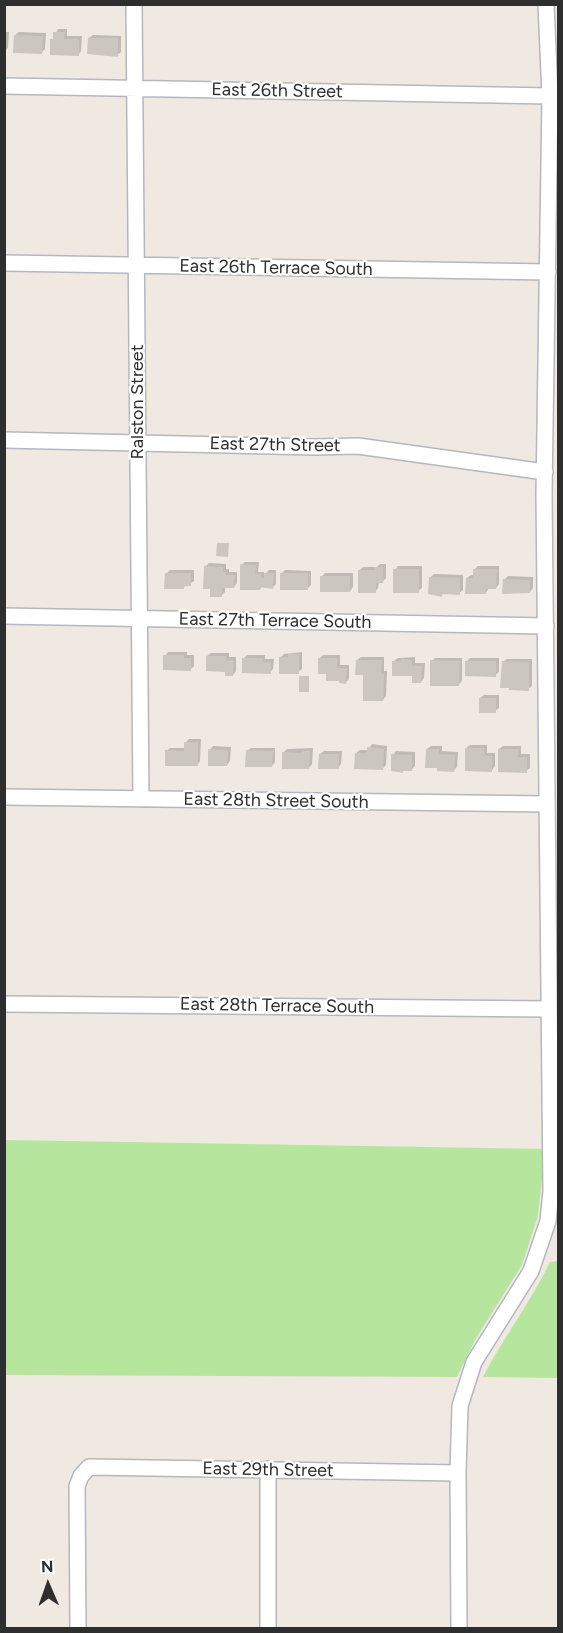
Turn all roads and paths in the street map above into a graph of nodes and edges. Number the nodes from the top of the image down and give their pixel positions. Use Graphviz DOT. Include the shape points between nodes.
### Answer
graph roads {
  1 [pos="134,4"];
  2 [pos="546,4"];
  3 [pos="4,86"];
  4 [pos="135,88"];
  5 [pos="550,96"];
  6 [pos="4,263"];
  7 [pos="136,265"];
  8 [pos="548,272"];
  9 [pos="4,440"];
  10 [pos="138,443"];
  11 [pos="545,472"];
  12 [pos="551,494"];
  13 [pos="4,616"];
  14 [pos="139,619"];
  15 [pos="546,626"];
  16 [pos="4,797"];
  17 [pos="141,799"];
  18 [pos="547,804"];
  19 [pos="553,828"];
  20 [pos="4,1004"];
  21 [pos="549,1009"];
  22 [pos="268,1469"];
  23 [pos="458,1473"];
  24 [pos="78,1629"];
  25 [pos="268,1629"];
  26 [pos="459,1629"];
  1 -- 4 [label="street, Ralston Street"];
  2 -- 5 [label="street"];
  3 -- 4 [label="street, East 26th Street"];
  4 -- 5 [label="street, East 26th Street"];
  4 -- 7 [label="street, Ralston Street"];
  5 -- 8 [label="street"];
  6 -- 7 [label="street, East 26th Terrace South"];
  7 -- 8 [label="street, East 26th Terrace South"];
  7 -- 10 [label="street, Ralston Street"];
  8 -- 11 [label="street"];
  9 -- 10 [label="street, East 27th Street"];
  10 -- 11 [label="street, East 27th Street" via="358,446"];
  10 -- 14 [label="street, Ralston Street"];
  11 -- 12 [label="street"];
  12 -- 15 [label="street"];
  13 -- 14 [label="street, East 27th Terrace South"];
  14 -- 15 [label="street, East 27th Terrace South"];
  14 -- 17 [label="street, Ralston Street"];
  15 -- 18 [label="street"];
  16 -- 17 [label="street, East 28th Street South"];
  17 -- 18 [label="street, East 28th Street South"];
  18 -- 19 [label="street"];
  19 -- 21 [label="street"];
  20 -- 21 [label="street, East 28th Terrace South"];
  21 -- 23 [label="street" via="548,1221 531,1271 474,1362 460,1406"];
  22 -- 23 [label="street, East 29th Street"];
  22 -- 24 [label="street, East 29th Street" via="89,1467 77,1486"];
  22 -- 25 [label="street"];
  23 -- 26 [label="street"];
}
